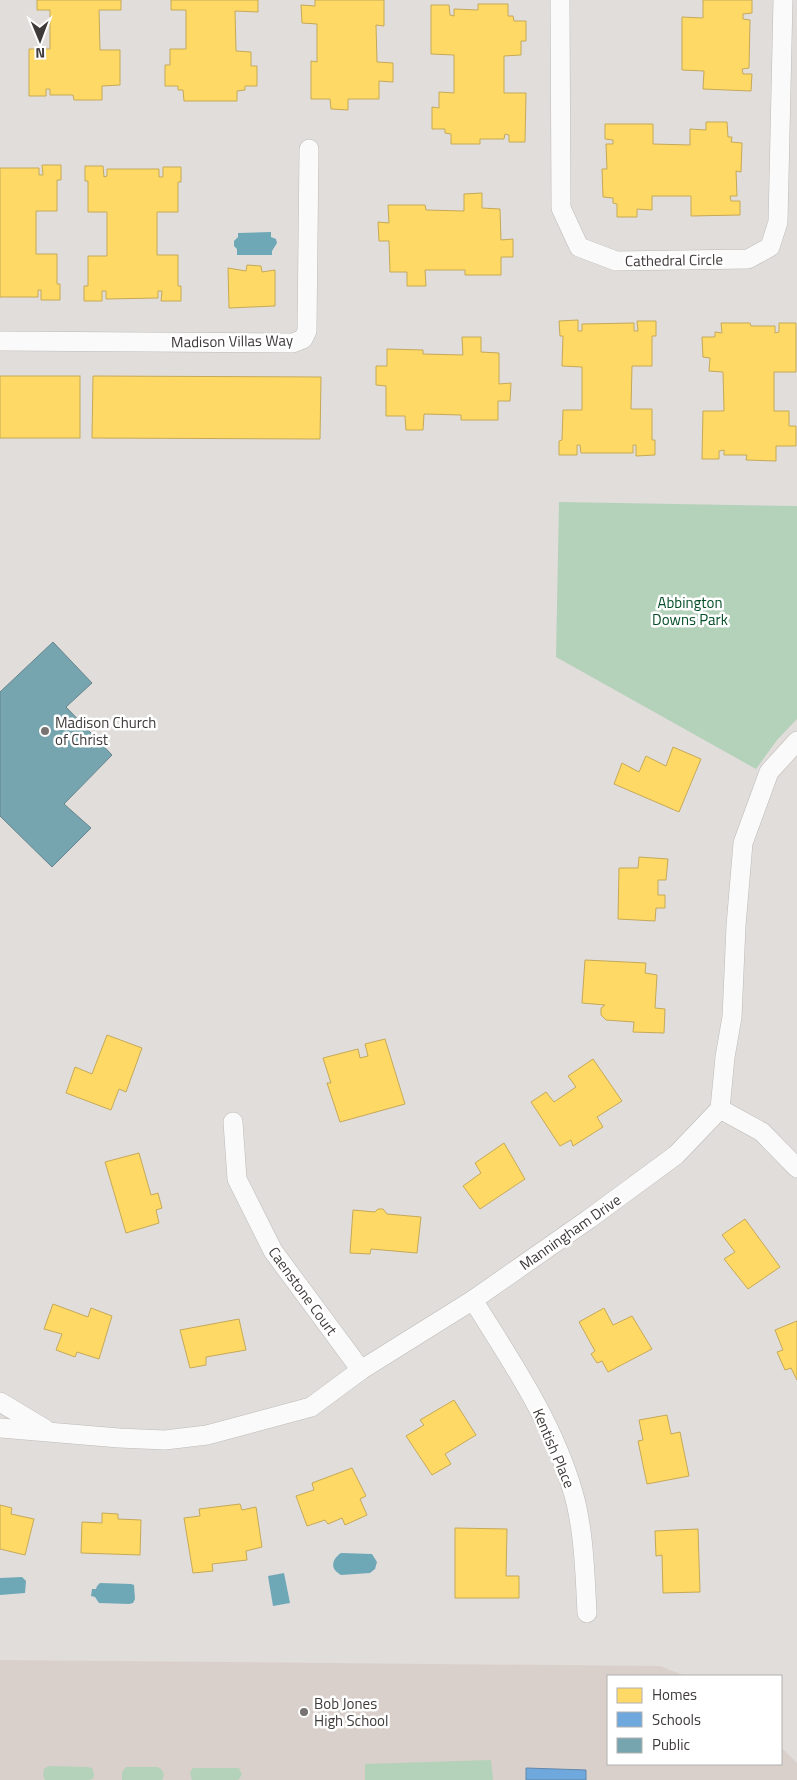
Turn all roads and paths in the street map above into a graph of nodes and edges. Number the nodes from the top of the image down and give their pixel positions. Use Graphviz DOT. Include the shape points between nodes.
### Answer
graph roads {
  1 [pos="560,0"];
  2 [pos="783,0"];
  3 [pos="310,149"];
  4 [pos="0,342"];
  5 [pos="797,740"];
  6 [pos="720,1109"];
  7 [pos="233,1122"];
  8 [pos="797,1168"];
  9 [pos="473,1300"];
  10 [pos="361,1370"];
  11 [pos="0,1402"];
  12 [pos="0,1428"];
  13 [pos="48,1431"];
  14 [pos="587,1613"];
  1 -- 2 [label="street, Cathedral Circle" via="561,208 579,247 616,261 748,259 770,247 778,222"];
  3 -- 4 [label="street, Madison Villas Way" via="307,331 303,339 293,343"];
  5 -- 6 [label="street" via="769,772 743,843 732,1018"];
  6 -- 8 [label="street" via="762,1132"];
  6 -- 9 [label="street, Manningham Drive" via="676,1155"];
  7 -- 10 [label="street, Caenstone Court" via="237,1180 273,1251"];
  9 -- 10 [label="street, Manningham Drive"];
  9 -- 14 [label="street, Kentish Place" via="535,1401 551,1432 570,1484 583,1548"];
  10 -- 13 [label="street, Manningham Drive" via="311,1407 207,1435 165,1440"];
  11 -- 13 [label="street, Manningham Drive"];
  12 -- 13 [label="street, Manningham Drive"];
}
